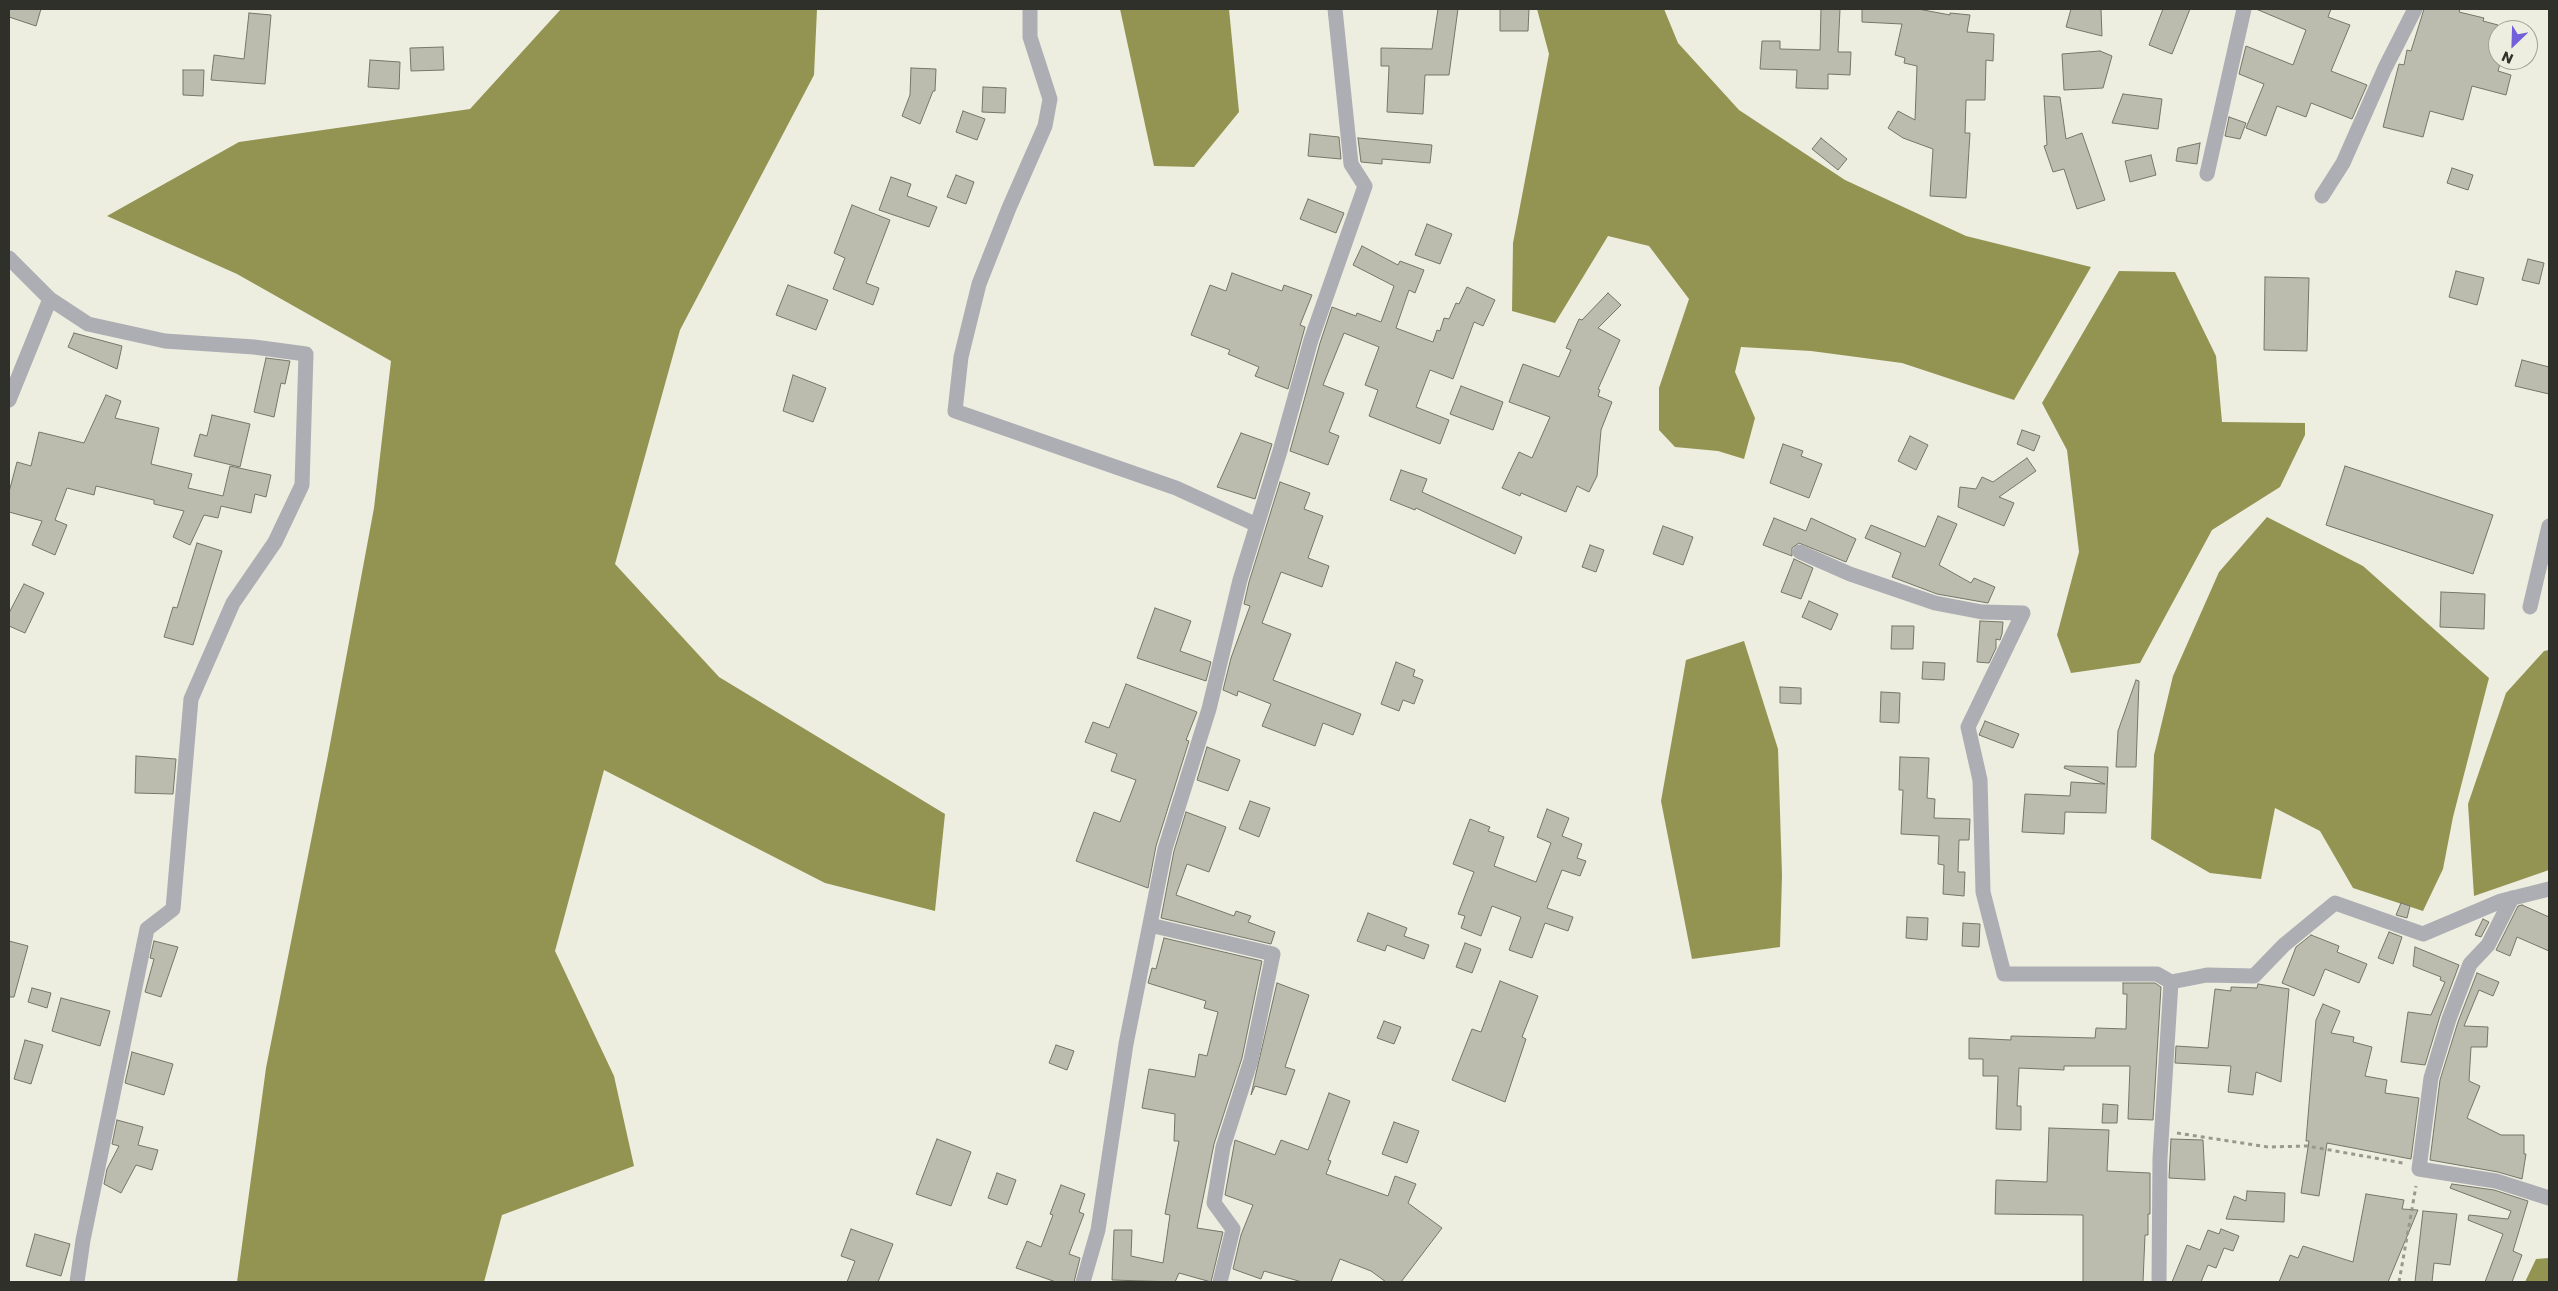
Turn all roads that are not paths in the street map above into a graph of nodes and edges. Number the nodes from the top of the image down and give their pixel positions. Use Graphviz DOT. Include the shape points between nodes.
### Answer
graph roads {
  1 [pos="1030,9"];
  2 [pos="1335,9"];
  3 [pos="2244,9"];
  4 [pos="2416,9"];
  5 [pos="2207,174"];
  6 [pos="2322,196"];
  7 [pos="9,258"];
  8 [pos="50,299"];
  9 [pos="9,400"];
  10 [pos="1257,525"];
  11 [pos="2549,526"];
  12 [pos="1800,552"];
  13 [pos="2530,607"];
  14 [pos="2549,889"];
  15 [pos="2512,898"];
  16 [pos="1150,925"];
  17 [pos="2171,982"];
  18 [pos="2549,1198"];
  19 [pos="78,1282"];
  20 [pos="1084,1282"];
  21 [pos="1220,1282"];
  22 [pos="2158,1282"];
  1 -- 10 [label="street" via="1030,37 1050,99 1045,126 979,284 961,357 956,411 1176,488"];
  2 -- 10 [label="street" via="1351,164 1365,186 1311,340"];
  3 -- 5 [label="street"];
  4 -- 6 [label="street" via="2385,68 2343,163"];
  7 -- 8 [label="street"];
  8 -- 9 [label="street"];
  8 -- 19 [label="street" via="88,324 165,341 306,354 302,484 275,542 233,603 191,699 173,909 147,929 83,1240"];
  10 -- 16 [label="street" via="1240,580 1209,709 1165,849"];
  11 -- 13 [label="street"];
  12 -- 17 [label="street" via="1850,574 1936,603 1982,612 2023,613 1968,727 1980,780 1983,892 2004,974 2157,974"];
  14 -- 15 [label="street"];
  15 -- 17 [label="street" via="2424,934 2335,903 2284,944 2254,976 2207,975"];
  15 -- 18 [label="street" via="2488,945 2470,964 2449,1018 2431,1078 2419,1169 2496,1181"];
  16 -- 20 [label="street" via="1126,1044 1098,1230"];
  16 -- 21 [label="street" via="1273,954 1251,1060 1223,1147 1214,1203 1233,1228"];
  17 -- 22 [label="street"];
}
